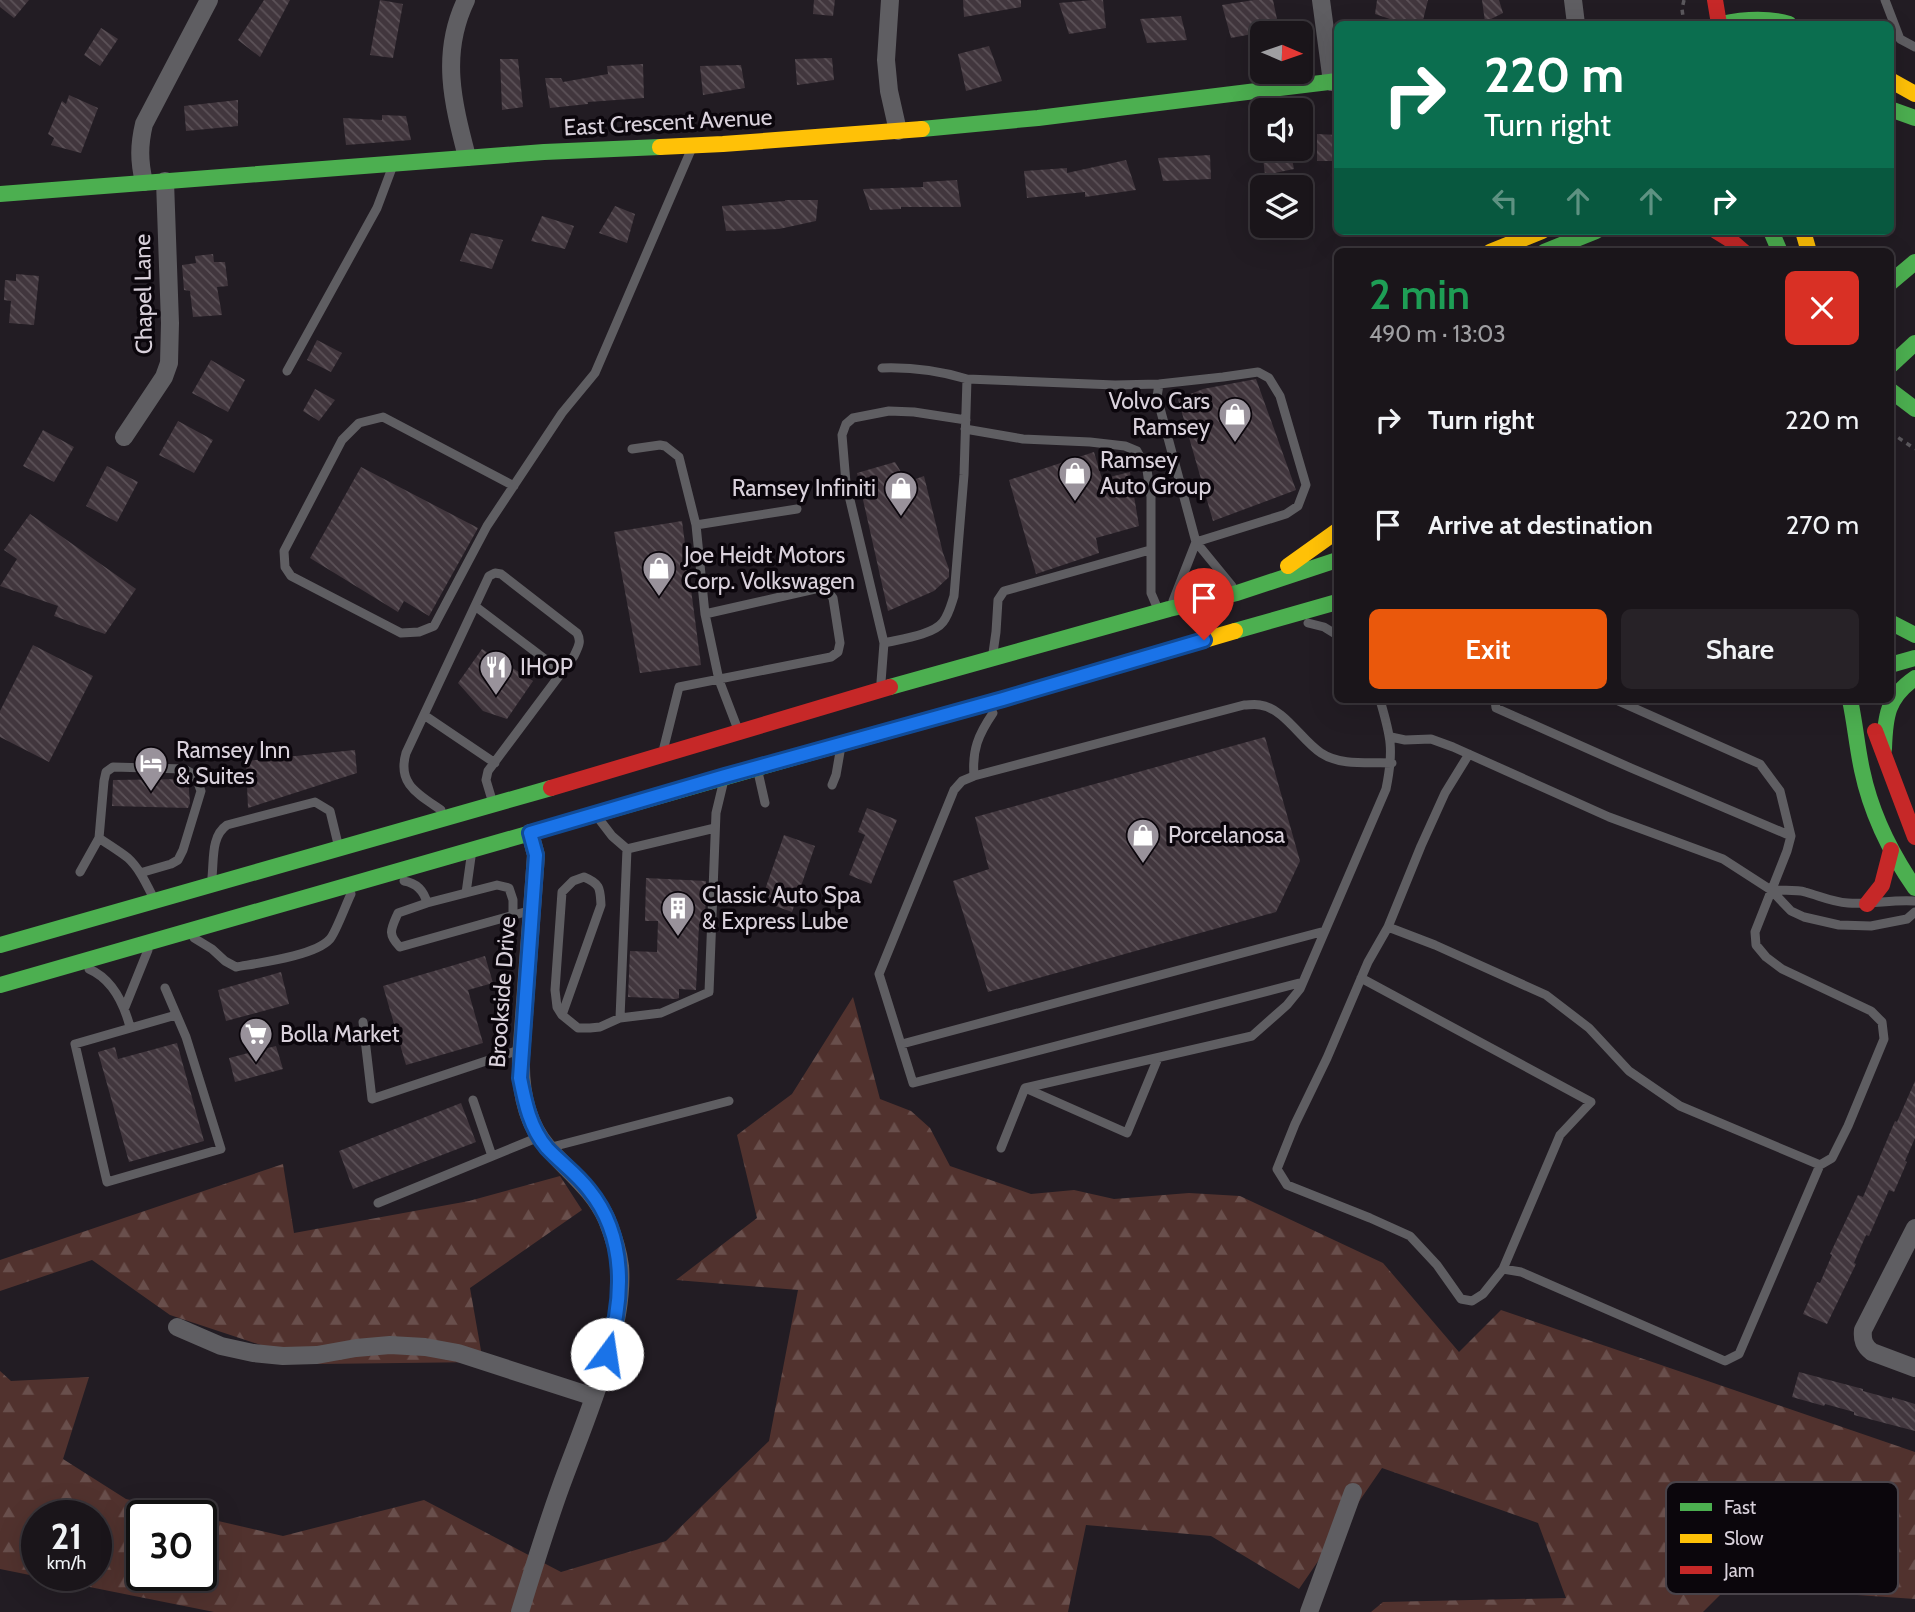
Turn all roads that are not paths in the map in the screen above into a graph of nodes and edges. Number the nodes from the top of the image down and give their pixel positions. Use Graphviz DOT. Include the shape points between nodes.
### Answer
graph roads {
  1 [pos="209,0"];
  2 [pos="466,0"];
  3 [pos="890,0"];
  4 [pos="1321,0"];
  5 [pos="1573,0"];
  6 [pos="1715,0"];
  7 [pos="1885,0"];
  8 [pos="1796,18"];
  9 [pos="1576,21"];
  10 [pos="1719,21"];
  11 [pos="1736,21"];
  12 [pos="1893,21"];
  13 [pos="1894,23"];
  14 [pos="1915,47"];
  15 [pos="1334,75"];
  16 [pos="1334,81"];
  17 [pos="1894,82"];
  18 [pos="1915,94"];
  19 [pos="1894,110"];
  20 [pos="1915,118"];
  21 [pos="898,131"];
  22 [pos="693,145"];
  23 [pos="467,158"];
  24 [pos="393,163"];
  25 [pos="165,181"];
  26 [pos="144,182"];
  27 [pos="0,194"];
  28 [pos="1532,235"];
  29 [pos="1586,235"];
  30 [pos="1722,235"];
  31 [pos="1500,248"];
  32 [pos="1554,248"];
  33 [pos="1739,248"];
  34 [pos="1915,262"];
  35 [pos="1894,280"];
  36 [pos="1915,336"];
  37 [pos="1915,343"];
  38 [pos="1894,349"];
  39 [pos="1894,362"];
  40 [pos="883,368"];
  41 [pos="288,371"];
  42 [pos="967,379"];
  43 [pos="1159,384"];
  44 [pos="1894,393"];
  45 [pos="1915,409"];
  46 [pos="966,424"];
  47 [pos="124,437"];
  48 [pos="632,449"];
  49 [pos="514,486"];
  50 [pos="797,509"];
  51 [pos="696,525"];
  52 [pos="1334,533"];
  53 [pos="1196,542"];
  54 [pos="1150,550"];
  55 [pos="1334,562"];
  56 [pos="1266,582"];
  57 [pos="1237,593"];
  58 [pos="1334,603"];
  59 [pos="475,606"];
  60 [pos="1164,610"];
  61 [pos="705,614"];
  62 [pos="1282,617"];
  63 [pos="1894,624"];
  64 [pos="1334,633"];
  65 [pos="1915,635"];
  66 [pos="884,643"];
  67 [pos="1915,658"];
  68 [pos="991,660"];
  69 [pos="1894,664"];
  70 [pos="562,672"];
  71 [pos="1915,678"];
  72 [pos="719,680"];
  73 [pos="881,691"];
  74 [pos="1894,697"];
  75 [pos="1003,699"];
  76 [pos="1381,703"];
  77 [pos="1495,703"];
  78 [pos="1623,703"];
  79 [pos="1851,703"];
  80 [pos="1891,703"];
  81 [pos="1867,707"];
  82 [pos="424,715"];
  83 [pos="739,732"];
  84 [pos="1391,737"];
  85 [pos="842,744"];
  86 [pos="1884,749"];
  87 [pos="1469,754"];
  88 [pos="662,755"];
  89 [pos="1391,762"];
  90 [pos="495,763"];
  91 [pos="757,767"];
  92 [pos="725,776"];
  93 [pos="974,776"];
  94 [pos="832,785"];
  95 [pos="765,803"];
  96 [pos="494,805"];
  97 [pos="596,814"];
  98 [pos="451,817"];
  99 [pos="715,828"];
  100 [pos="530,833"];
  101 [pos="1791,835"];
  102 [pos="1915,837"];
  103 [pos="99,838"];
  104 [pos="339,849"];
  105 [pos="475,849"];
  106 [pos="627,849"];
  107 [pos="1891,850"];
  108 [pos="80,872"];
  109 [pos="140,873"];
  110 [pos="382,876"];
  111 [pos="357,883"];
  112 [pos="212,885"];
  113 [pos="1915,888"];
  114 [pos="1771,891"];
  115 [pos="466,893"];
  116 [pos="156,901"];
  117 [pos="1915,901"];
  118 [pos="427,903"];
  119 [pos="1867,904"];
  120 [pos="532,910"];
  121 [pos="1915,912"];
  122 [pos="513,915"];
  123 [pos="1388,927"];
  124 [pos="1325,931"];
  125 [pos="184,932"];
  126 [pos="153,941"];
  127 [pos="0,945"];
  128 [pos="74,964"];
  129 [pos="1361,978"];
  130 [pos="1303,982"];
  131 [pos="0,985"];
  132 [pos="165,988"];
  133 [pos="125,1007"];
  134 [pos="562,1014"];
  135 [pos="176,1015"];
  136 [pos="621,1018"];
  137 [pos="363,1021"];
  138 [pos="130,1027"];
  139 [pos="902,1044"];
  140 [pos="522,1049"];
  141 [pos="1158,1058"];
  142 [pos="1025,1088"];
  143 [pos="473,1100"];
  144 [pos="729,1101"];
  145 [pos="543,1143"];
  146 [pos="1000,1148"];
  147 [pos="492,1156"];
  148 [pos="1820,1165"];
  149 [pos="378,1203"];
  150 [pos="1915,1228"];
  151 [pos="1503,1269"];
  152 [pos="177,1327"];
  153 [pos="1915,1368"];
  154 [pos="594,1397"];
  155 [pos="1353,1492"];
  156 [pos="520,1612"];
  157 [pos="1309,1612"];
  1 -- 26 [label="street" via="144,124 139,161"];
  2 -- 23 [label="street" via="456,31 451,84"];
  3 -- 21 [label="street" via="886,60"];
  4 -- 15 [label="street"];
  5 -- 9 [label="street"];
  6 -- 10 [label="main road"];
  7 -- 12 [label="lane"];
  8 -- 11 [label="main road"];
  13 -- 14 [label="lane" via="1900,39"];
  16 -- 21 [label="main road, East Crescent Avenue"];
  17 -- 18 [label="main road"];
  19 -- 20 [label="main road"];
  21 -- 22 [label="main road, East Crescent Avenue"];
  22 -- 23 [label="main road, East Crescent Avenue"];
  22 -- 49 [label="lane" via="595,373 562,413"];
  23 -- 24 [label="main road, East Crescent Avenue"];
  24 -- 25 [label="main road, East Crescent Avenue"];
  24 -- 41 [label="lane" via="377,208"];
  25 -- 26 [label="main road, East Crescent Avenue"];
  25 -- 47 [label="street, Chapel Lane" via="169,363"];
  26 -- 27 [label="main road, East Crescent Avenue"];
  28 -- 31 [label="main road"];
  29 -- 32 [label="main road"];
  30 -- 33 [label="main road"];
  34 -- 35 [label="main road"];
  36 -- 38 [label="main road"];
  37 -- 39 [label="main road"];
  40 -- 42 [label="lane"];
  42 -- 43 [label="lane"];
  42 -- 46 [label="lane"];
  43 -- 53 [label="lane" via="1157,397"];
  43 -- 53 [label="lane" via="1258,372 1269,377 1280,396 1306,485 1298,506 1286,514"];
  44 -- 45 [label="main road"];
  46 -- 54 [label="lane" via="1023,439 1090,442 1137,451 1147,470 1151,497"];
  46 -- 66 [label="lane" via="954,596 948,614 941,625 923,634"];
  46 -- 66 [label="lane" via="889,411 853,418 846,424 842,435 846,483"];
  48 -- 51 [label="lane" via="660,444 679,457"];
  49 -- 49 [label="lane" via="433,626 419,632 401,633 291,576 285,567 284,551 342,440 359,423 383,417"];
  50 -- 51 [label="lane"];
  51 -- 61 [label="lane"];
  52 -- 56 [label="main road"];
  53 -- 57 [label="lane"];
  53 -- 60 [label="lane"];
  54 -- 60 [label="lane" via="1151,593"];
  54 -- 68 [label="lane" via="1003,591"];
  55 -- 56 [label="main road"];
  56 -- 57 [label="main road"];
  57 -- 60 [label="main road"];
  58 -- 62 [label="main road"];
  59 -- 70 [label="lane"];
  59 -- 70 [label="lane" via="489,576 502,573 578,633 579,646"];
  59 -- 82 [label="lane"];
  60 -- 68 [label="main road"];
  61 -- 72 [label="lane"];
  61 -- 72 [label="lane" via="815,589 826,589 833,598 838,652"];
  62 -- 64 [label="lane"];
  62 -- 75 [label="main road"];
  63 -- 65 [label="main road"];
  66 -- 73 [label="lane"];
  67 -- 69 [label="main road"];
  68 -- 73 [label="main road"];
  70 -- 90 [label="lane"];
  71 -- 74 [label="main road"];
  72 -- 83 [label="lane"];
  72 -- 88 [label="lane" via="679,687"];
  73 -- 83 [label="main road"];
  75 -- 85 [label="main road"];
  75 -- 93 [label="lane" via="974,749"];
  76 -- 84 [label="lane"];
  77 -- 101 [label="lane" via="1496,708"];
  78 -- 101 [label="lane" via="1760,764 1780,791"];
  79 -- 107 [label="main road" via="1864,781"];
  80 -- 86 [label="main road"];
  81 -- 86 [label="main road"];
  82 -- 90 [label="lane"];
  82 -- 98 [label="lane" via="406,753 404,774 414,791"];
  83 -- 88 [label="main road"];
  84 -- 87 [label="lane" via="1432,739"];
  84 -- 89 [label="lane"];
  85 -- 91 [label="main road"];
  85 -- 94 [label="lane"];
  86 -- 102 [label="main road"];
  87 -- 114 [label="lane" via="1609,817 1723,859"];
  87 -- 123 [label="lane" via="1445,793"];
  88 -- 96 [label="main road"];
  89 -- 93 [label="lane" via="1333,759 1275,710 1244,705"];
  89 -- 124 [label="lane" via="1386,789"];
  90 -- 96 [label="lane" via="486,780"];
  91 -- 92 [label="main road"];
  91 -- 95 [label="lane"];
  92 -- 97 [label="main road"];
  92 -- 99 [label="lane"];
  93 -- 139 [label="lane" via="954,790 879,974"];
  96 -- 98 [label="main road"];
  97 -- 100 [label="main road"];
  97 -- 106 [label="lane"];
  98 -- 104 [label="main road"];
  99 -- 106 [label="lane"];
  99 -- 136 [label="lane" via="709,992 661,1013"];
  100 -- 105 [label="main road"];
  100 -- 120 [label="street, Brookside Drive" via="536,855"];
  101 -- 114 [label="lane"];
  103 -- 108 [label="lane"];
  103 -- 109 [label="lane" via="128,858"];
  103 -- 109 [label="lane" via="104,781 113,767 184,769 195,775 201,791 178,860"];
  104 -- 112 [label="main road"];
  104 -- 112 [label="lane" via="330,810 315,802 227,825 219,830 215,842"];
  105 -- 110 [label="main road"];
  105 -- 115 [label="lane"];
  106 -- 136 [label="lane"];
  107 -- 113 [label="main road"];
  107 -- 119 [label="main road" via="1882,885"];
  109 -- 116 [label="lane"];
  110 -- 111 [label="main road"];
  110 -- 118 [label="lane" via="411,882"];
  111 -- 125 [label="main road"];
  111 -- 125 [label="lane" via="330,939 291,956 236,967"];
  112 -- 116 [label="main road"];
  114 -- 119 [label="lane" via="1802,891 1828,900"];
  114 -- 121 [label="lane" via="1791,911 1824,923 1871,926 1907,919"];
  114 -- 148 [label="lane" via="1755,932 1761,951 1782,969 1871,1011 1882,1021 1884,1039 1848,1126 1832,1158"];
  115 -- 118 [label="lane"];
  115 -- 122 [label="lane" via="497,885 509,888"];
  116 -- 127 [label="main road"];
  117 -- 119 [label="lane"];
  118 -- 122 [label="lane" via="398,913 390,929 400,947"];
  120 -- 122 [label="lane"];
  120 -- 140 [label="street, Brookside Drive"];
  123 -- 129 [label="lane"];
  123 -- 148 [label="lane" via="1546,995 1589,1028 1629,1071 1680,1106"];
  124 -- 130 [label="lane"];
  124 -- 139 [label="lane"];
  125 -- 126 [label="main road"];
  126 -- 128 [label="main road"];
  126 -- 133 [label="lane"];
  128 -- 131 [label="main road"];
  128 -- 133 [label="lane" via="104,978"];
  129 -- 151 [label="lane" via="1591,1102 1560,1135"];
  129 -- 151 [label="lane" via="1277,1169 1287,1185 1410,1236 1461,1299 1472,1301 1483,1294"];
  130 -- 139 [label="lane" via="913,1083"];
  130 -- 141 [label="lane" via="1287,1005 1252,1036"];
  132 -- 135 [label="lane"];
  133 -- 138 [label="lane"];
  134 -- 134 [label="lane" via="601,905 600,889 584,877 562,892 555,990"];
  134 -- 136 [label="lane" via="578,1028"];
  135 -- 138 [label="lane"];
  135 -- 138 [label="lane" via="221,1149 107,1182 75,1044"];
  137 -- 140 [label="lane" via="372,1099"];
  140 -- 145 [label="street, Brookside Drive" via="520,1078 526,1108"];
  141 -- 142 [label="lane"];
  141 -- 142 [label="lane" via="1127,1133"];
  142 -- 146 [label="lane"];
  143 -- 147 [label="lane"];
  144 -- 145 [label="lane"];
  145 -- 147 [label="lane"];
  145 -- 154 [label="street, Brookside Drive" via="590,1190 616,1245 619,1300"];
  147 -- 149 [label="lane"];
  148 -- 151 [label="lane" via="1739,1354 1726,1361 1521,1272"];
  150 -- 153 [label="street" via="1862,1337 1872,1352"];
  152 -- 154 [label="street" via="221,1346 283,1356 390,1345 425,1347 458,1353"];
  154 -- 156 [label="street, Brookside Drive"];
  155 -- 157 [label="street"];
}
